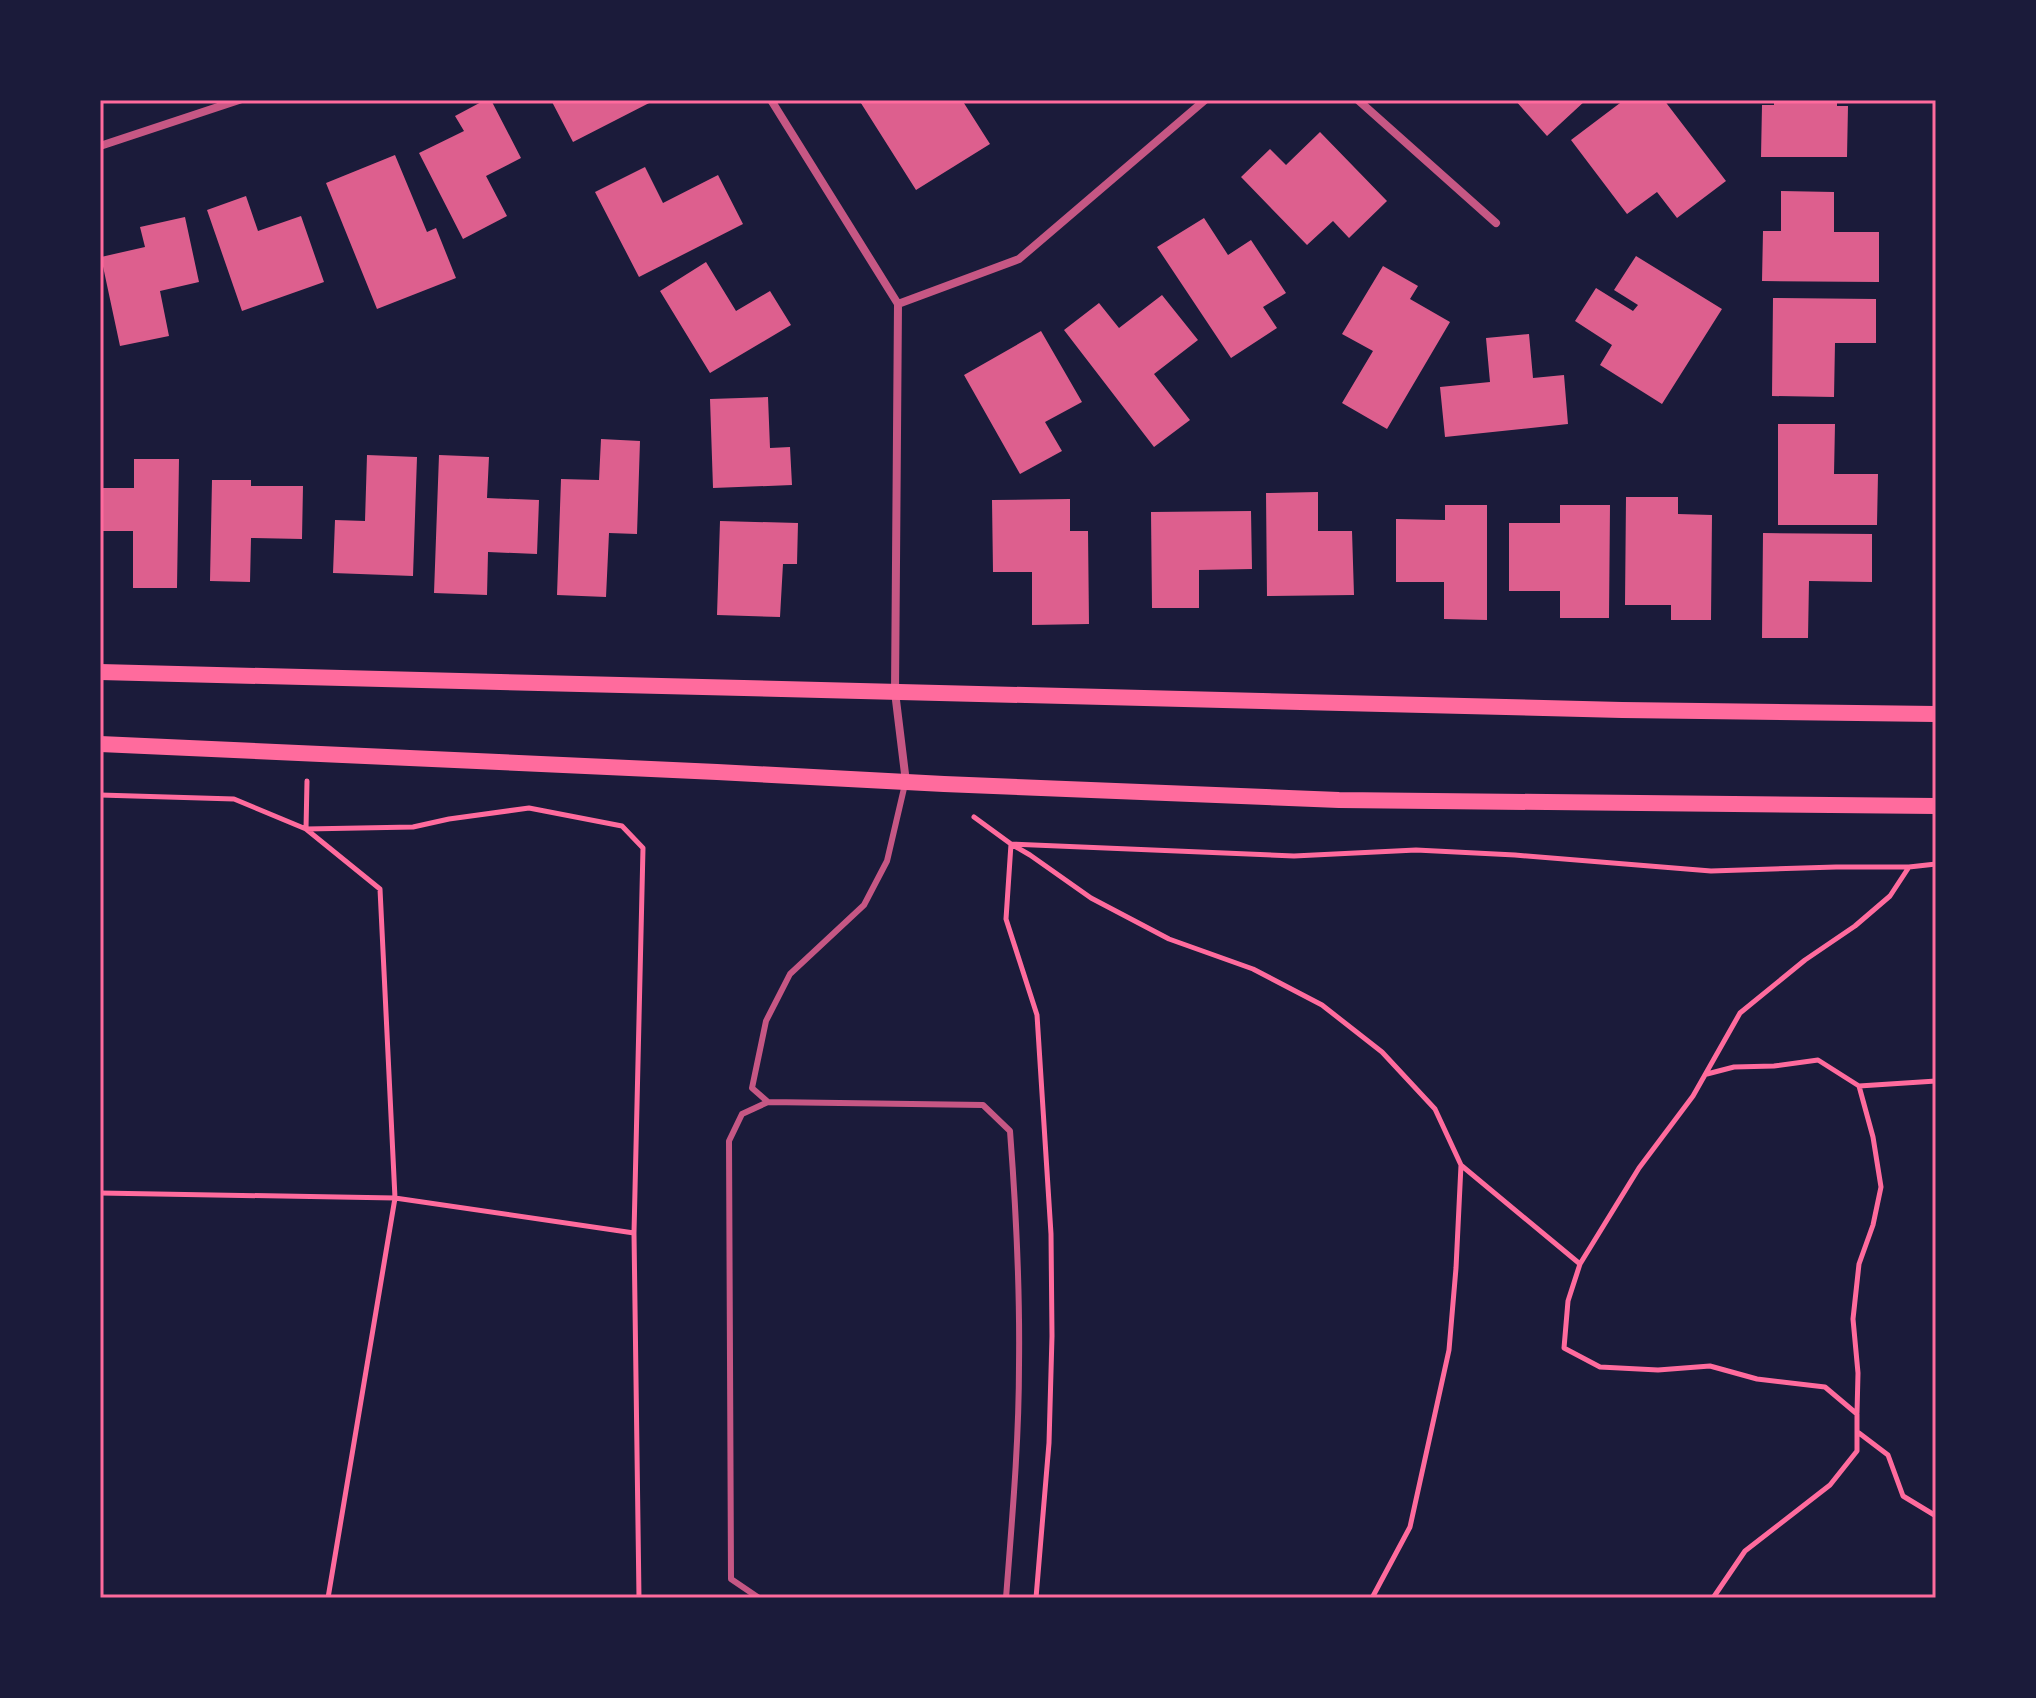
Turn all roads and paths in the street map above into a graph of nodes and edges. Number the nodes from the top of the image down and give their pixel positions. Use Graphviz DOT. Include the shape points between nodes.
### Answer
graph roads {
  1 [pos="239,100"];
  2 [pos="771,100"];
  3 [pos="1205,100"];
  4 [pos="1358,100"];
  5 [pos="100,146"];
  6 [pos="1496,223"];
  7 [pos="898,304"];
  8 [pos="100,672"];
  9 [pos="895,692"];
  10 [pos="1936,714"];
  11 [pos="100,744"];
  12 [pos="307,780"];
  13 [pos="906,782"];
  14 [pos="100,795"];
  15 [pos="1936,806"];
  16 [pos="974,817"];
  17 [pos="306,829"];
  18 [pos="1011,844"];
  19 [pos="1936,864"];
  20 [pos="1909,867"];
  21 [pos="1706,1074"];
  22 [pos="1936,1081"];
  23 [pos="1859,1086"];
  24 [pos="768,1102"];
  25 [pos="1461,1165"];
  26 [pos="100,1193"];
  27 [pos="395,1198"];
  28 [pos="634,1233"];
  29 [pos="1580,1264"];
  30 [pos="1857,1414"];
  31 [pos="1858,1433"];
  32 [pos="1936,1516"];
  33 [pos="328,1598"];
  34 [pos="639,1598"];
  35 [pos="759,1598"];
  36 [pos="1006,1598"];
  37 [pos="1372,1598"];
  38 [pos="1713,1598"];
  1 -- 5 [label="street"];
  2 -- 7 [label="street"];
  3 -- 7 [label="street" via="1019,259"];
  4 -- 6 [label="street"];
  7 -- 9 [label="street"];
  8 -- 9 [label="main road"];
  9 -- 10 [label="main road"];
  9 -- 13 [label="street"];
  11 -- 13 [label="main road"];
  12 -- 17 [label="path"];
  13 -- 15 [label="main road" via="1339,800"];
  13 -- 24 [label="lane" via="887,861 864,905 790,974 766,1021 752,1088"];
  14 -- 17 [label="path" via="234,799"];
  16 -- 18 [label="path"];
  17 -- 27 [label="path" via="380,889"];
  17 -- 28 [label="path" via="413,827 529,808 622,826 643,848"];
  18 -- 20 [label="path" via="1294,856 1416,850 1711,871"];
  18 -- 25 [label="path" via="1091,898 1169,939 1253,969 1322,1005 1382,1052 1435,1109"];
  19 -- 20 [label="path"];
  20 -- 21 [label="path" via="1890,896 1740,1013"];
  21 -- 23 [label="path" via="1818,1060"];
  21 -- 29 [label="path"];
  22 -- 23 [label="path"];
  23 -- 30 [label="path" via="1881,1187 1859,1264 1854,1306"];
  24 -- 35 [label="lane" via="742,1114 729,1141 731,1579"];
  24 -- 36 [label="lane" via="983,1105 1010,1131 1019,1366"];
  25 -- 29 [label="path"];
  25 -- 37 [label="path" via="1449,1350 1410,1527"];
  26 -- 27 [label="path"];
  27 -- 28 [label="path"];
  27 -- 33 [label="path"];
  28 -- 34 [label="path"];
  29 -- 30 [label="path" via="1568,1301 1564,1348 1588,1361 1600,1367 1658,1370 1710,1366 1757,1379 1825,1387"];
  30 -- 31 [label="path"];
  31 -- 32 [label="path" via="1888,1455 1903,1496"];
  31 -- 38 [label="path" via="1857,1451 1830,1485 1745,1551"];
}
